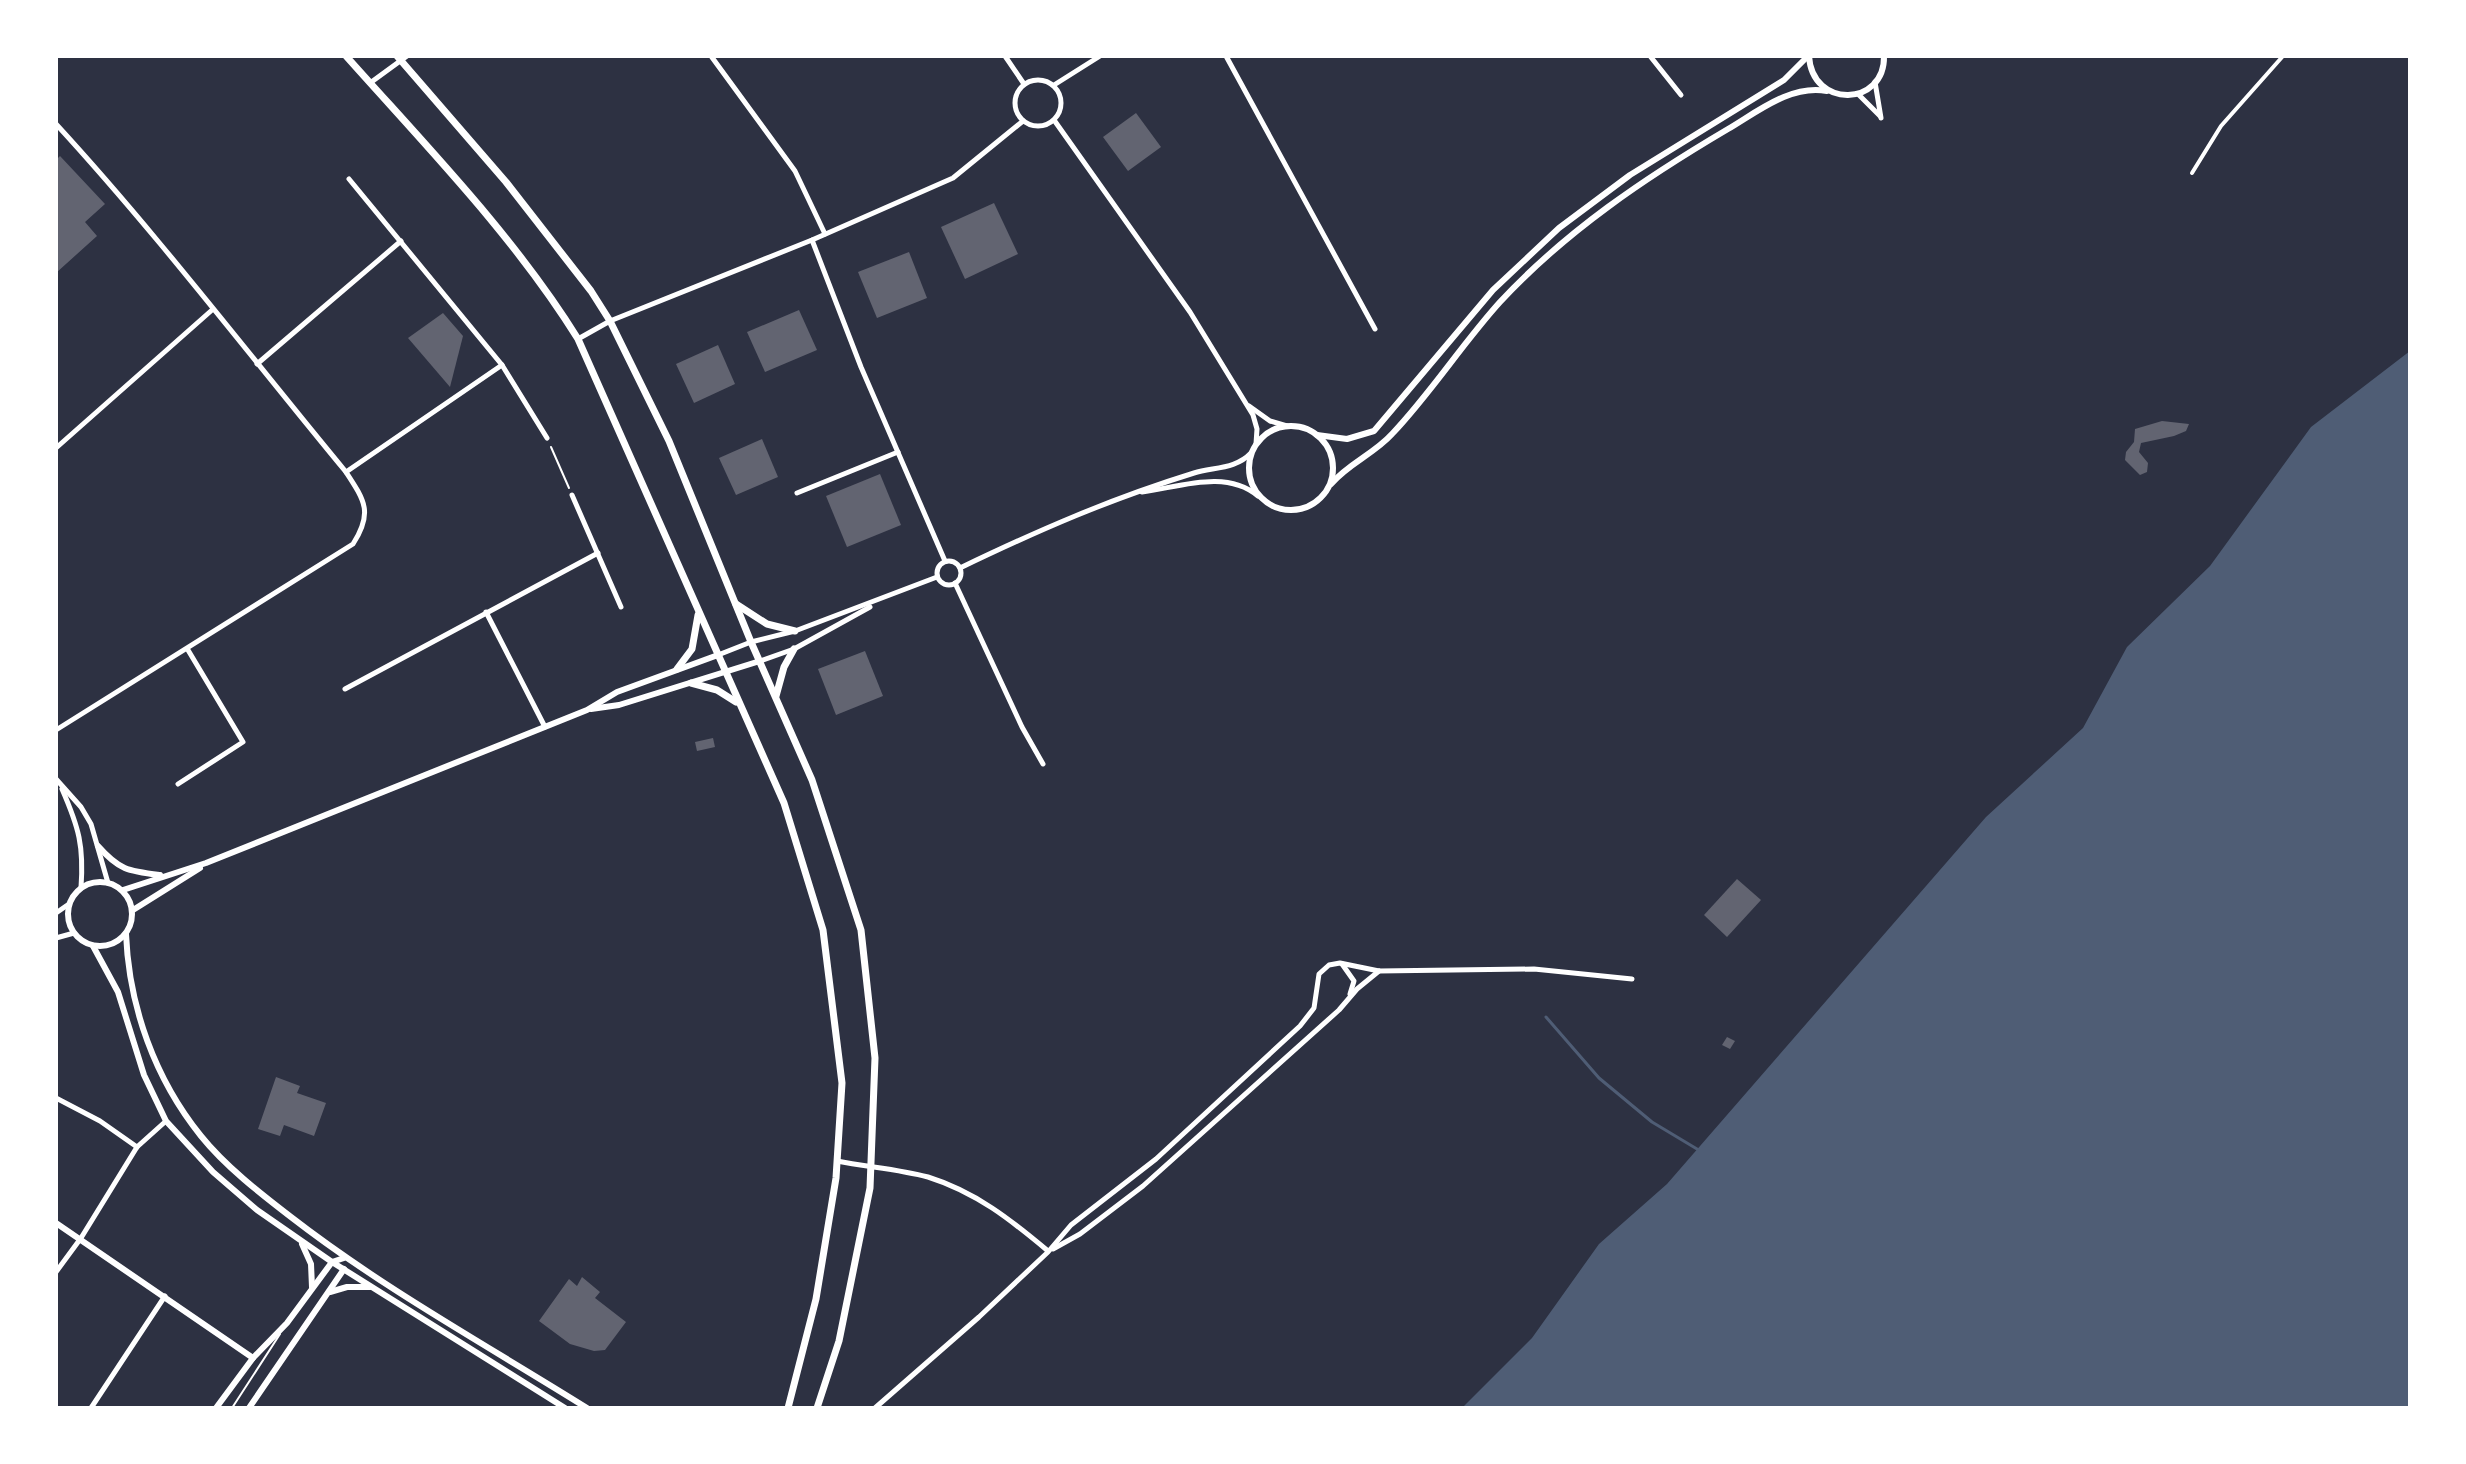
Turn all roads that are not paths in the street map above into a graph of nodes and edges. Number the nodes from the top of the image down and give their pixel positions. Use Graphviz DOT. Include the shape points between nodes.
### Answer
graph roads {
  1 [pos="346,56"];
  2 [pos="711,56"];
  3 [pos="1005,56"];
  4 [pos="1100,56"];
  5 [pos="1226,56"];
  6 [pos="1650,56"];
  7 [pos="1809,56"];
  8 [pos="1884,56"];
  9 [pos="2283,56"];
  10 [pos="401,57"];
  11 [pos="1875,82"];
  12 [pos="370,83"];
  13 [pos="1024,84"];
  14 [pos="1054,85"];
  15 [pos="1827,91"];
  16 [pos="1858,94"];
  17 [pos="1681,95"];
  18 [pos="1054,120"];
  19 [pos="1023,121"];
  20 [pos="56,124"];
  21 [pos="2192,173"];
  22 [pos="349,179"];
  23 [pos="825,234"];
  24 [pos="812,240"];
  25 [pos="401,241"];
  26 [pos="212,310"];
  27 [pos="610,321"];
  28 [pos="1375,329"];
  29 [pos="578,339"];
  30 [pos="257,364"];
  31 [pos="502,365"];
  32 [pos="1248,406"];
  33 [pos="1287,426"];
  34 [pos="1317,435"];
  35 [pos="547,438"];
  36 [pos="1256,444"];
  37 [pos="56,448"];
  38 [pos="898,452"];
  39 [pos="1251,453"];
  40 [pos="346,472"];
  41 [pos="1331,484"];
  42 [pos="797,493"];
  43 [pos="1130,494"];
  44 [pos="572,495"];
  45 [pos="1258,496"];
  46 [pos="598,553"];
  47 [pos="945,561"];
  48 [pos="960,568"];
  49 [pos="937,577"];
  50 [pos="955,583"];
  51 [pos="886,598"];
  52 [pos="734,602"];
  53 [pos="621,607"];
  54 [pos="486,612"];
  55 [pos="698,613"];
  56 [pos="795,631"];
  57 [pos="751,642"];
  58 [pos="794,649"];
  59 [pos="188,650"];
  60 [pos="718,655"];
  61 [pos="760,661"];
  62 [pos="677,669"];
  63 [pos="725,672"];
  64 [pos="691,683"];
  65 [pos="345,689"];
  66 [pos="776,698"];
  67 [pos="740,705"];
  68 [pos="587,710"];
  69 [pos="545,727"];
  70 [pos="56,730"];
  71 [pos="1043,764"];
  72 [pos="56,779"];
  73 [pos="178,784"];
  74 [pos="61,785"];
  75 [pos="98,846"];
  76 [pos="206,863"];
  77 [pos="163,876"];
  78 [pos="108,883"];
  79 [pos="81,888"];
  80 [pos="123,890"];
  81 [pos="69,904"];
  82 [pos="133,910"];
  83 [pos="56,913"];
  84 [pos="74,933"];
  85 [pos="126,934"];
  86 [pos="56,938"];
  87 [pos="93,946"];
  88 [pos="1342,963"];
  89 [pos="1379,971"];
  90 [pos="1632,979"];
  91 [pos="1349,998"];
  92 [pos="56,1098"];
  93 [pos="166,1121"];
  94 [pos="137,1147"];
  95 [pos="837,1161"];
  96 [pos="871,1168"];
  97 [pos="56,1223"];
  98 [pos="81,1238"];
  99 [pos="300,1241"];
  100 [pos="1048,1252"];
  101 [pos="344,1258"];
  102 [pos="332,1262"];
  103 [pos="344,1270"];
  104 [pos="56,1272"];
  105 [pos="370,1287"];
  106 [pos="312,1288"];
  107 [pos="327,1294"];
  108 [pos="165,1296"];
  109 [pos="287,1323"];
  110 [pos="253,1358"];
  111 [pos="91,1408"];
  112 [pos="216,1408"];
  113 [pos="232,1408"];
  114 [pos="249,1408"];
  115 [pos="565,1408"];
  116 [pos="587,1408"];
  117 [pos="788,1408"];
  118 [pos="817,1408"];
  119 [pos="875,1408"];
  1 -- 12 [label="main road"];
  2 -- 23 [label="street" via="795,171"];
  3 -- 13 [label="street"];
  4 -- 14 [label="street"];
  5 -- 28 [label="street"];
  6 -- 17 [label="street"];
  7 -- 15 [label="street" via="1811,71"];
  7 -- 34 [label="street" via="1784,80 1630,175 1550,236 1493,290 1374,431 1347,439"];
  8 -- 11 [label="street"];
  9 -- 21 [label="street" via="2221,126"];
  10 -- 12 [label="street"];
  10 -- 27 [label="main road" via="506,182"];
  11 -- 16 [label="street"];
  11 -- 16 [label="street" via="1881,118"];
  12 -- 29 [label="main road" via="494,225"];
  13 -- 14 [label="street" via="1039,79"];
  13 -- 19 [label="street" via="1015,105"];
  14 -- 18 [label="street" via="1062,101"];
  15 -- 16 [label="street"];
  15 -- 41 [label="street" via="1808,90 1774,102 1671,163 1583,226 1499,304 1390,437"];
  18 -- 19 [label="street" via="1038,126"];
  18 -- 32 [label="street" via="1190,312"];
  19 -- 23 [label="street" via="953,178"];
  20 -- 26 [label="street" via="141,218"];
  22 -- 25 [label="street"];
  23 -- 24 [label="street"];
  24 -- 27 [label="street"];
  24 -- 38 [label="street"];
  25 -- 30 [label="street"];
  25 -- 31 [label="street"];
  26 -- 30 [label="street"];
  26 -- 37 [label="street"];
  27 -- 29 [label="street"];
  27 -- 52 [label="main road" via="669,441"];
  29 -- 55 [label="main road"];
  30 -- 40 [label="street"];
  31 -- 35 [label="street"];
  31 -- 40 [label="street"];
  32 -- 33 [label="street"];
  32 -- 36 [label="street" via="1257,429"];
  33 -- 34 [label="street"];
  33 -- 36 [label="street"];
  34 -- 41 [label="street" via="1332,460"];
  36 -- 39 [label="street"];
  38 -- 42 [label="street"];
  38 -- 47 [label="street"];
  39 -- 43 [label="street" via="1239,464"];
  39 -- 45 [label="street" via="1249,476"];
  40 -- 59 [label="street" via="363,497 366,517 353,544"];
  41 -- 45 [label="street" via="1318,501 1294,511 1281,510"];
  43 -- 45 [label="street" via="1226,480"];
  43 -- 48 [label="street" via="1083,510"];
  44 -- 46 [label="street"];
  46 -- 53 [label="street"];
  46 -- 54 [label="street"];
  47 -- 48 [label="street"];
  47 -- 49 [label="street"];
  48 -- 50 [label="street"];
  49 -- 50 [label="street" via="943,584"];
  49 -- 51 [label="street"];
  50 -- 71 [label="street"];
  51 -- 56 [label="street"];
  51 -- 58 [label="street"];
  52 -- 56 [label="main road" via="767,624"];
  52 -- 57 [label="main road"];
  54 -- 65 [label="street"];
  54 -- 69 [label="street"];
  55 -- 60 [label="main road"];
  55 -- 62 [label="main road" via="692,649"];
  56 -- 57 [label="street"];
  57 -- 60 [label="street"];
  57 -- 61 [label="main road"];
  58 -- 61 [label="street"];
  58 -- 66 [label="main road"];
  59 -- 70 [label="street"];
  59 -- 73 [label="street" via="243,742"];
  60 -- 62 [label="street"];
  60 -- 63 [label="main road"];
  61 -- 63 [label="street"];
  61 -- 66 [label="main road"];
  62 -- 68 [label="street"];
  63 -- 64 [label="street"];
  63 -- 67 [label="main road"];
  64 -- 67 [label="main road" via="717,690"];
  64 -- 68 [label="street"];
  66 -- 96 [label="main road" via="812,780 861,930 875,1058"];
  67 -- 95 [label="main road" via="784,803 823,930 842,1083"];
  68 -- 69 [label="street"];
  69 -- 76 [label="street"];
  72 -- 74 [label="street"];
  74 -- 75 [label="street" via="81,807"];
  74 -- 79 [label="street" via="80,834"];
  75 -- 77 [label="street" via="128,871"];
  75 -- 78 [label="street"];
  76 -- 77 [label="street"];
  76 -- 82 [label="street"];
  77 -- 80 [label="street"];
  78 -- 79 [label="street"];
  78 -- 80 [label="street"];
  79 -- 81 [label="street"];
  80 -- 82 [label="street"];
  81 -- 83 [label="street"];
  81 -- 84 [label="street"];
  82 -- 85 [label="street"];
  84 -- 86 [label="street"];
  84 -- 87 [label="street"];
  85 -- 87 [label="street" via="112,945"];
  85 -- 101 [label="street" via="127,962 145,1036 171,1093 202,1138 260,1193"];
  87 -- 93 [label="street" via="118,992 144,1075"];
  88 -- 89 [label="street"];
  88 -- 91 [label="street" via="1354,981"];
  88 -- 100 [label="street" via="1319,974 1314,1008 1300,1026 1156,1159 1071,1225"];
  89 -- 90 [label="street" via="1534,969"];
  89 -- 91 [label="street"];
  91 -- 100 [label="street" via="1143,1186"];
  92 -- 94 [label="street"];
  93 -- 94 [label="street"];
  93 -- 99 [label="street" via="213,1172"];
  94 -- 98 [label="street"];
  95 -- 96 [label="street"];
  95 -- 117 [label="main road" via="816,1299"];
  96 -- 100 [label="street" via="928,1177 968,1193 1004,1213"];
  96 -- 118 [label="main road" via="839,1341"];
  97 -- 98 [label="street"];
  98 -- 104 [label="street"];
  98 -- 108 [label="street"];
  99 -- 102 [label="street"];
  99 -- 106 [label="street" via="311,1264"];
  100 -- 119 [label="street"];
  101 -- 102 [label="street"];
  101 -- 103 [label="street"];
  101 -- 116 [label="street"];
  102 -- 103 [label="street"];
  102 -- 106 [label="street"];
  103 -- 105 [label="street"];
  103 -- 107 [label="street"];
  105 -- 107 [label="street"];
  105 -- 115 [label="street"];
  106 -- 109 [label="street"];
  107 -- 114 [label="street"];
  108 -- 110 [label="street"];
  108 -- 111 [label="street"];
  109 -- 110 [label="street"];
  109 -- 113 [label="lane"];
  110 -- 112 [label="street"];
}
